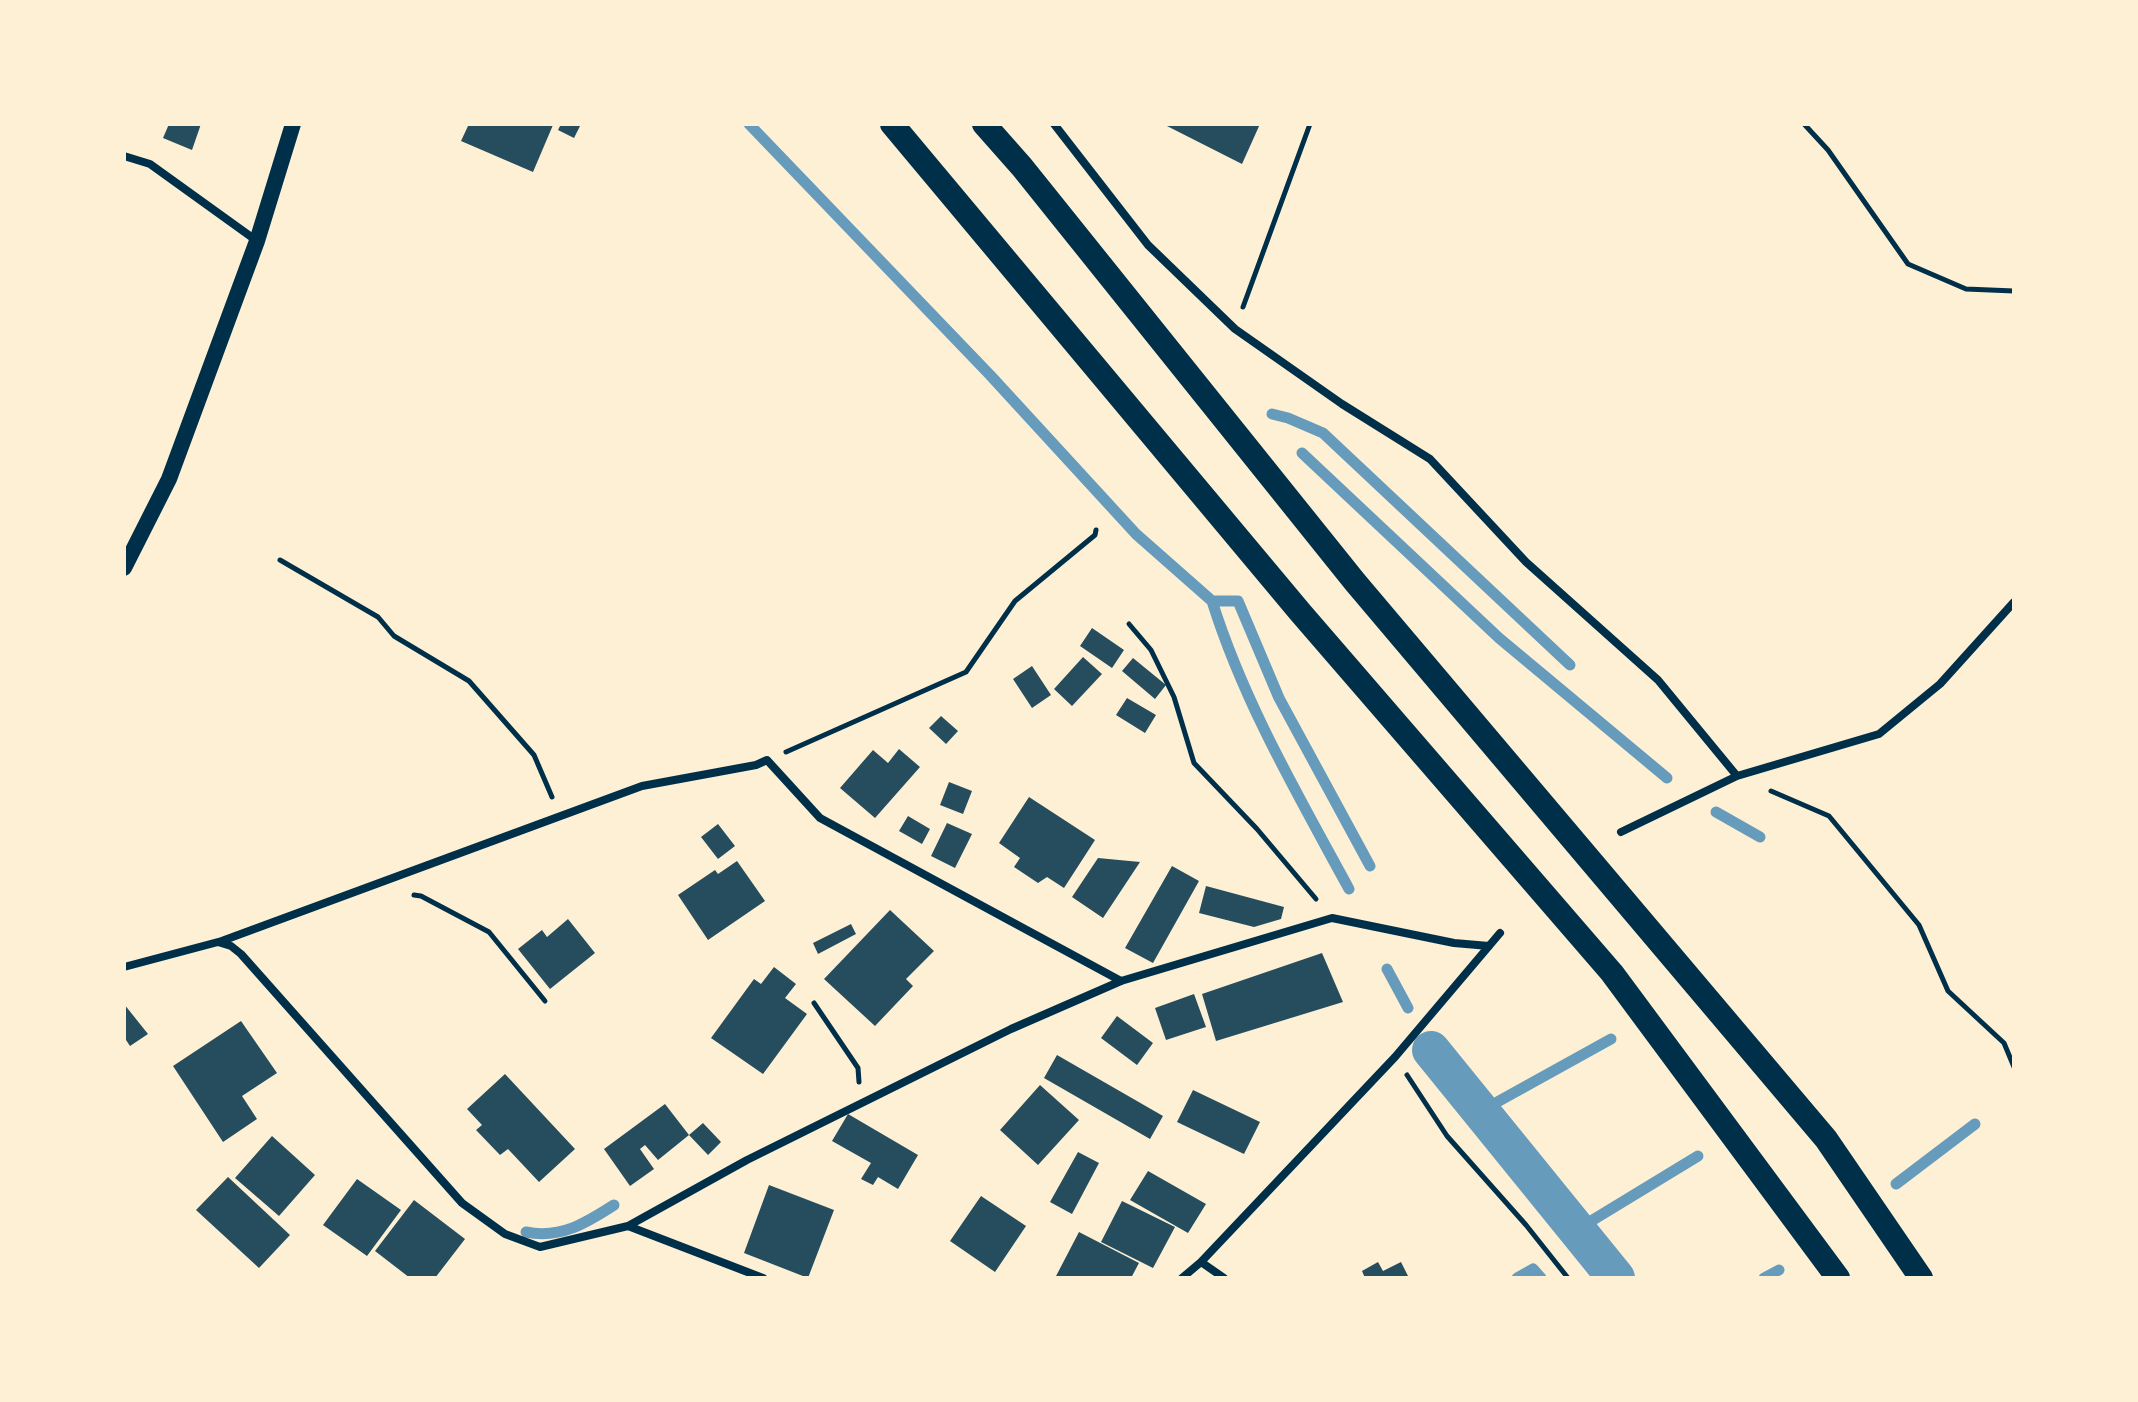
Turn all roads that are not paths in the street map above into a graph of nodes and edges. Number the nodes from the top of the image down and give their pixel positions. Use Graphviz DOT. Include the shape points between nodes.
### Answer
graph roads {
  1 [pos="293,124"];
  2 [pos="892,124"];
  3 [pos="984,124"];
  4 [pos="1054,124"];
  5 [pos="124,156"];
  6 [pos="257,241"];
  7 [pos="124,568"];
  8 [pos="2014,602"];
  9 [pos="1737,776"];
  10 [pos="1621,832"];
  11 [pos="1500,933"];
  12 [pos="218,942"];
  13 [pos="1489,946"];
  14 [pos="124,967"];
  15 [pos="1121,981"];
  16 [pos="628,1226"];
  17 [pos="1201,1262"];
  18 [pos="763,1278"];
  19 [pos="1182,1278"];
  20 [pos="1224,1278"];
  21 [pos="1838,1278"];
  22 [pos="1921,1278"];
  1 -- 6 [label="main road"];
  2 -- 21 [label="highway" via="1300,612 1612,973"];
  3 -- 22 [label="highway" via="1355,582 1826,1139"];
  4 -- 9 [label="street" via="1148,245 1235,329 1430,459 1526,562 1658,680"];
  5 -- 6 [label="street" via="150,164"];
  6 -- 7 [label="main road" via="169,479"];
  8 -- 9 [label="street" via="1940,684 1879,734"];
  9 -- 10 [label="street"];
  11 -- 13 [label="street"];
  12 -- 14 [label="street"];
  12 -- 15 [label="street" via="642,786 767,760 820,818"];
  12 -- 16 [label="street" via="241,954 462,1203 505,1234 540,1247"];
  13 -- 15 [label="street" via="1332,918"];
  13 -- 17 [label="street" via="1395,1057"];
  15 -- 16 [label="street" via="861,1103"];
  16 -- 18 [label="street"];
  17 -- 19 [label="street"];
  17 -- 20 [label="street"];
}
